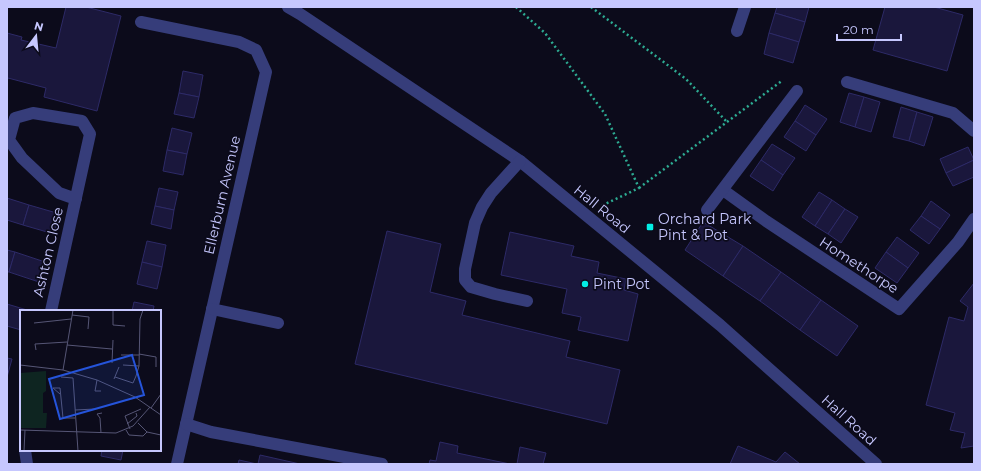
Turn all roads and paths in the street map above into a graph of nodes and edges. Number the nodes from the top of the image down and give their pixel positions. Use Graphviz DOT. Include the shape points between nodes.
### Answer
graph roads {
  1 [pos="288,7"];
  2 [pos="516,7"];
  3 [pos="591,7"];
  4 [pos="745,7"];
  5 [pos="141,22"];
  6 [pos="737,31"];
  7 [pos="783,80"];
  8 [pos="847,82"];
  9 [pos="797,91"];
  10 [pos="727,122"];
  11 [pos="974,131"];
  12 [pos="520,161"];
  13 [pos="639,188"];
  14 [pos="723,190"];
  15 [pos="76,200"];
  16 [pos="707,210"];
  17 [pos="584,214"];
  18 [pos="974,219"];
  19 [pos="527,301"];
  20 [pos="212,309"];
  21 [pos="51,310"];
  22 [pos="278,323"];
  23 [pos="186,424"];
  24 [pos="25,451"];
  25 [pos="27,464"];
  26 [pos="177,464"];
  27 [pos="382,464"];
  28 [pos="876,464"];
  1 -- 12 [label="street, Hall Road"];
  2 -- 13 [label="path" via="545,33 605,114"];
  3 -- 10 [label="path" via="686,79"];
  4 -- 6 [label="street"];
  5 -- 20 [label="street, Ellerburn Avenue" via="239,42 256,50 266,72"];
  7 -- 10 [label="path"];
  8 -- 11 [label="street" via="953,112"];
  9 -- 14 [label="street"];
  10 -- 13 [label="path"];
  12 -- 17 [label="street, Hall Road"];
  12 -- 19 [label="street" via="490,193 482,207 475,223 465,280 471,287"];
  13 -- 17 [label="path"];
  14 -- 16 [label="street"];
  14 -- 18 [label="street, Homethorpe" via="899,309 958,242"];
  15 -- 15 [label="street, Ashton Close" via="90,134 82,121 32,113 15,118 9,140 22,158 59,193"];
  15 -- 21 [label="street, Ashton Close"];
  17 -- 28 [label="street, Hall Road" via="720,325"];
  20 -- 22 [label="street"];
  20 -- 23 [label="street, Ellerburn Avenue"];
  23 -- 26 [label="street, Ellerburn Avenue"];
  23 -- 27 [label="street" via="211,432"];
  24 -- 25 [label="street"];
}
